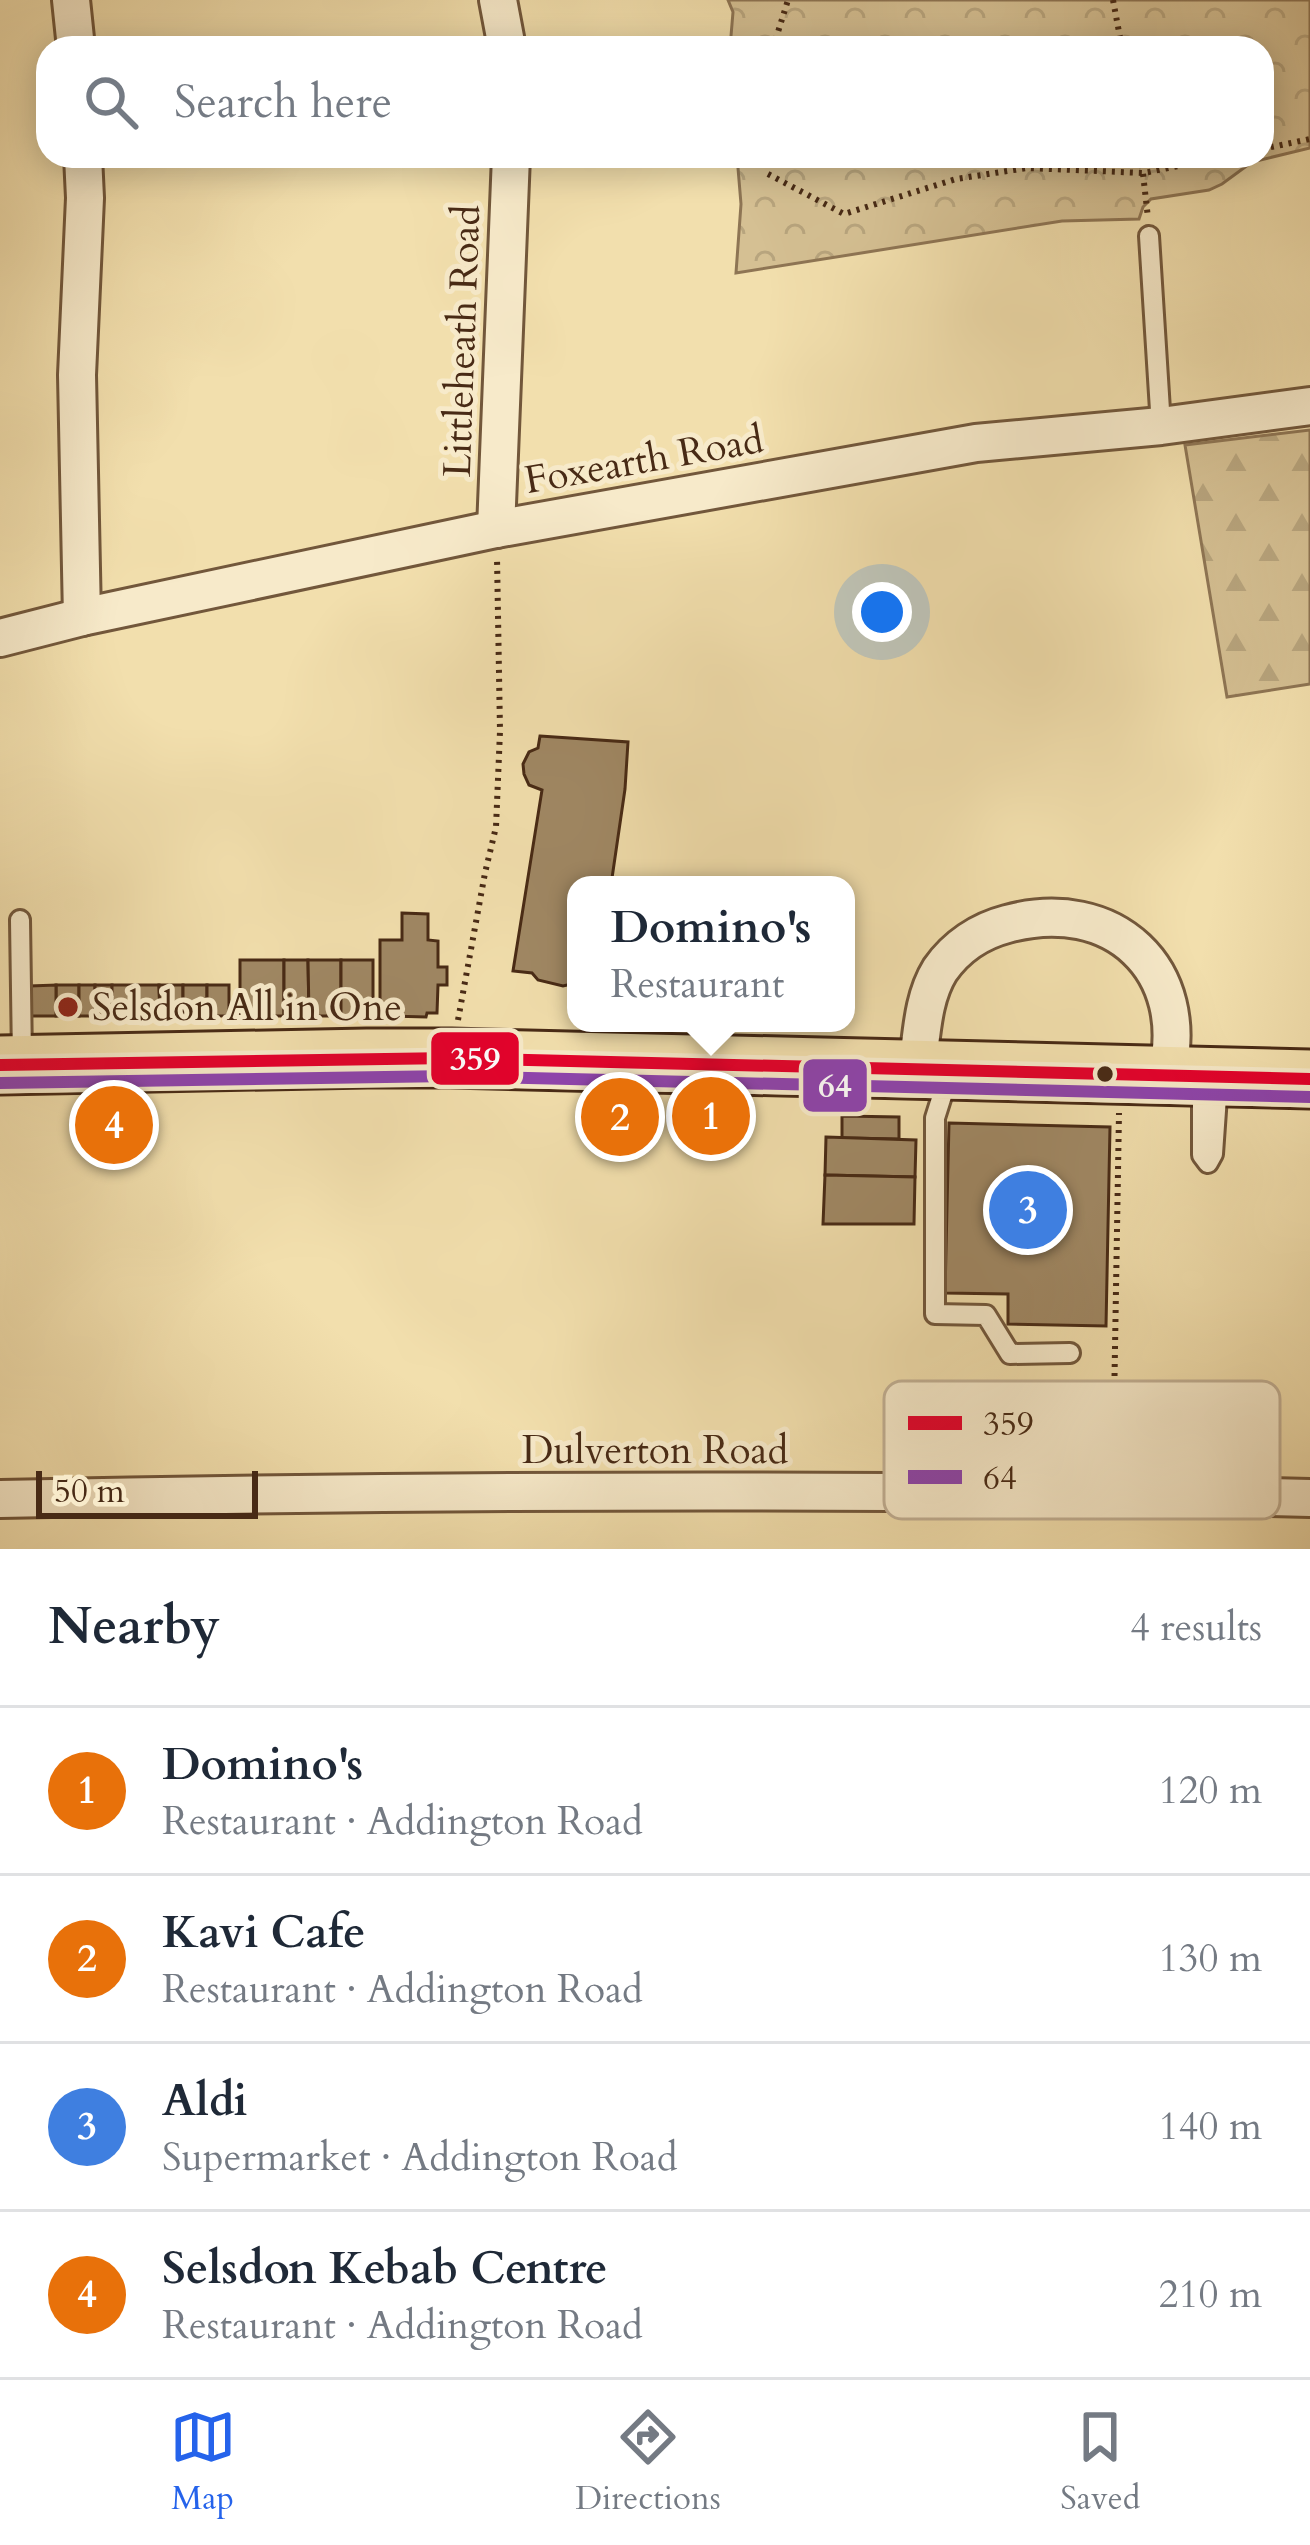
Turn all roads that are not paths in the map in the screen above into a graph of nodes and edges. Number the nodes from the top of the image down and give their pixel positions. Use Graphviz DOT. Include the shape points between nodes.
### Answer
graph roads {
  1 [pos="71,0"];
  2 [pos="498,0"];
  3 [pos="75,36"];
  4 [pos="505,36"];
  5 [pos="83,168"];
  6 [pos="511,168"];
  7 [pos="1149,236"];
  8 [pos="1310,406"];
  9 [pos="1161,426"];
  10 [pos="496,530"];
  11 [pos="82,617"];
  12 [pos="0,638"];
  13 [pos="20,920"];
  14 [pos="11,1041"];
  15 [pos="933,1069"];
  16 [pos="1176,1077"];
  17 [pos="1310,1079"];
  18 [pos="1070,1353"];
  19 [pos="884,1492"];
  20 [pos="1280,1497"];
  21 [pos="1310,1498"];
  22 [pos="0,1499"];
  1 -- 3 [label="street"];
  2 -- 4 [label="street"];
  5 -- 11 [label="street"];
  6 -- 10 [label="street, Littleheath Road"];
  7 -- 9 [label="lane"];
  8 -- 9 [label="street, Foxearth Road"];
  9 -- 10 [label="street, Foxearth Road" via="976,443"];
  10 -- 11 [label="street, Foxearth Road"];
  11 -- 12 [label="street, Foxearth Road"];
  13 -- 14 [label="lane"];
  14 -- 15 [label="main road"];
  15 -- 16 [label="main road"];
  15 -- 16 [label="street" via="927,1000 948,960 996,927 1045,917 1108,929 1148,961 1162,982"];
  15 -- 18 [label="lane" via="935,1314 986,1315 1010,1354"];
  16 -- 17 [label="main road"];
  19 -- 22 [label="street, Dulverton Road"];
  20 -- 21 [label="street, Dulverton Road"];
}
